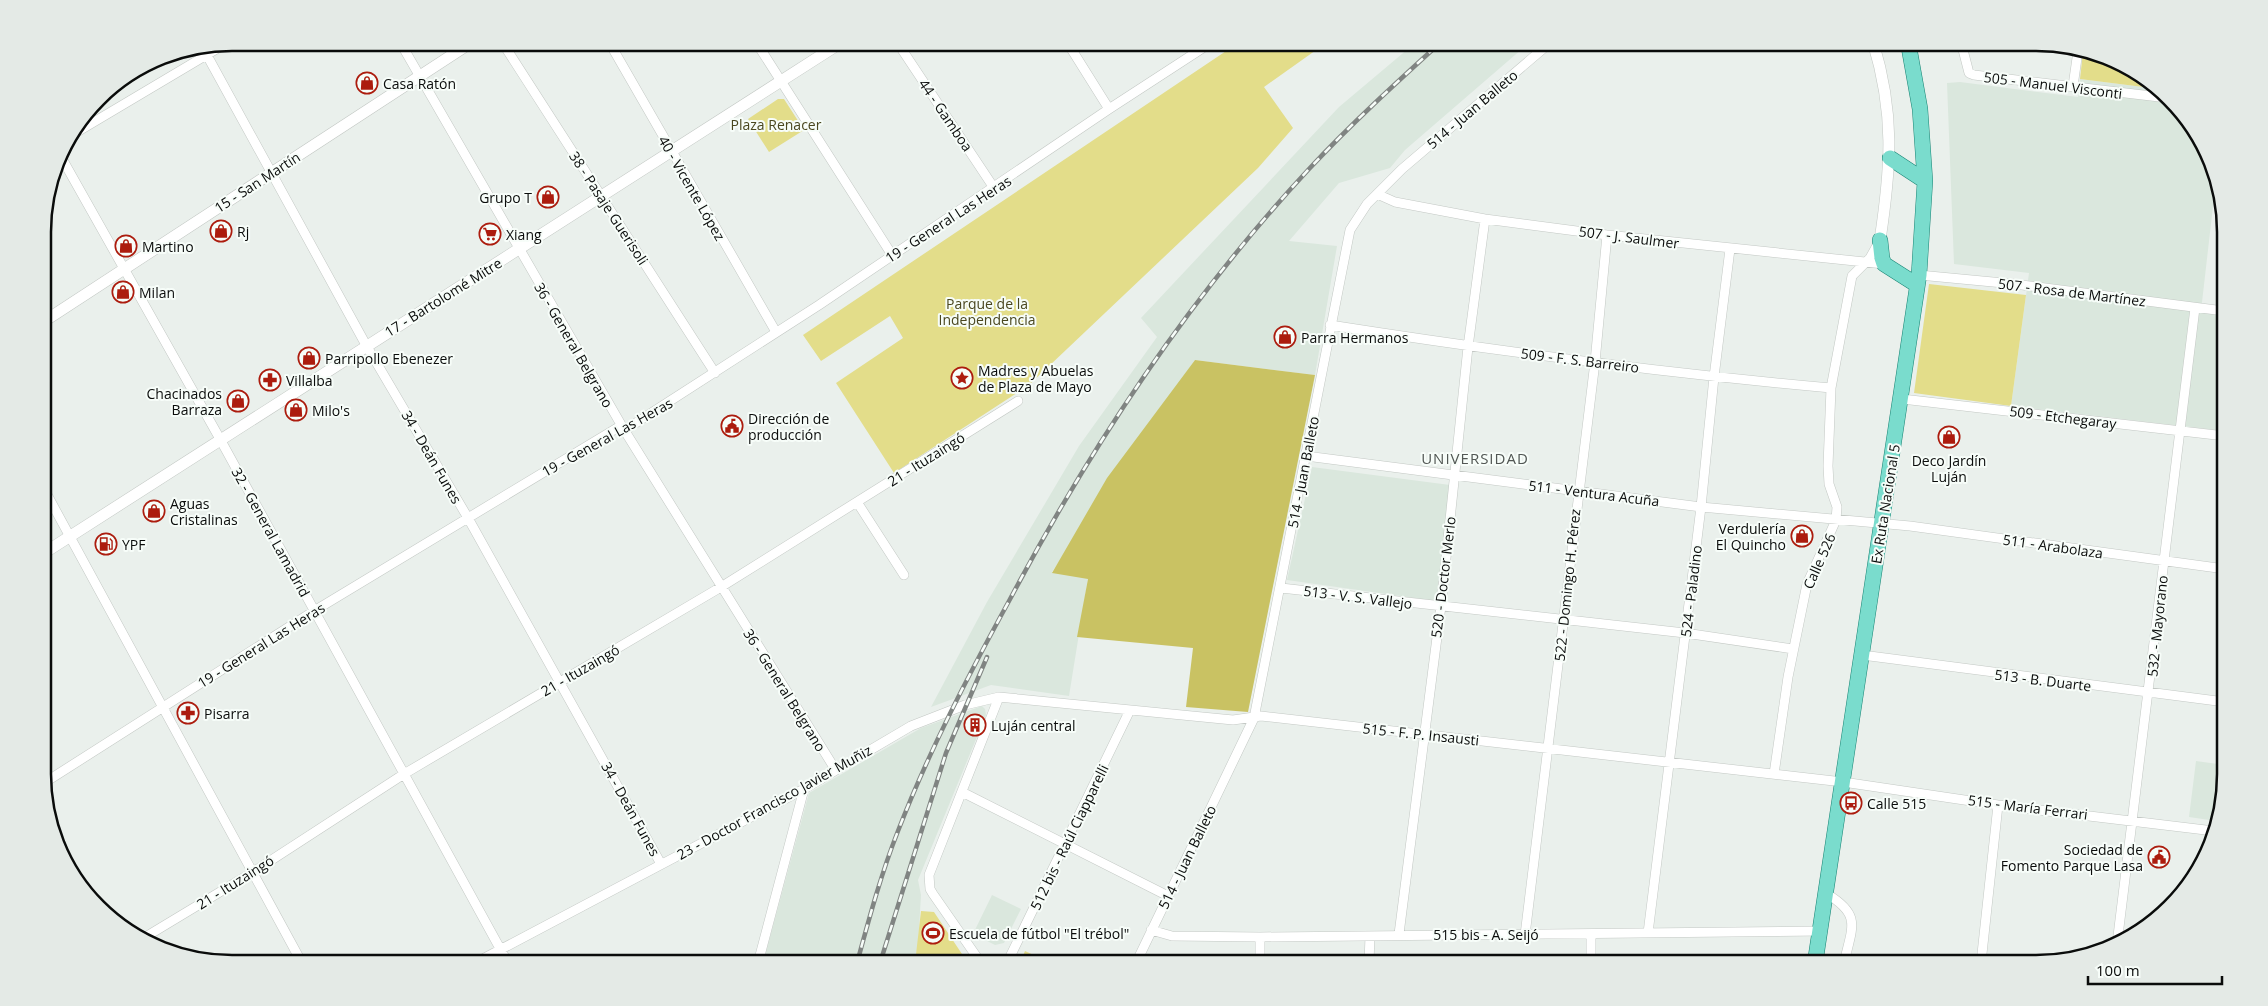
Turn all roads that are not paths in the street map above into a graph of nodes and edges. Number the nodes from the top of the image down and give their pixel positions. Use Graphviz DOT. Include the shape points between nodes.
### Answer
graph roads {
  1 [pos="405,51"];
  2 [pos="458,51"];
  3 [pos="508,51"];
  4 [pos="614,51"];
  5 [pos="762,51"];
  6 [pos="828,51"];
  7 [pos="904,51"];
  8 [pos="1073,51"];
  9 [pos="1198,51"];
  10 [pos="1540,51"];
  11 [pos="1875,51"];
  12 [pos="1910,51"];
  13 [pos="1963,51"];
  14 [pos="206,53"];
  15 [pos="202,54"];
  16 [pos="2077,56"];
  17 [pos="419,77"];
  18 [pos="782,82"];
  19 [pos="2074,86"];
  20 [pos="2155,96"];
  21 [pos="1109,109"];
  22 [pos="86,126"];
  23 [pos="672,153"];
  24 [pos="1890,158"];
  25 [pos="65,164"];
  26 [pos="272,172"];
  27 [pos="1925,181"];
  28 [pos="994,188"];
  29 [pos="1377,194"];
  30 [pos="602,197"];
  31 [pos="1485,219"];
  32 [pos="1607,235"];
  33 [pos="1880,240"];
  34 [pos="1730,248"];
  35 [pos="518,250"];
  36 [pos="892,255"];
  37 [pos="1863,263"];
  38 [pos="1884,264"];
  39 [pos="124,270"];
  40 [pos="1918,280"];
  41 [pos="2195,308"];
  42 [pos="2217,311"];
  43 [pos="51,317"];
  44 [pos="1330,325"];
  45 [pos="776,332"];
  46 [pos="366,345"];
  47 [pos="1468,346"];
  48 [pos="1594,362"];
  49 [pos="715,374"];
  50 [pos="1714,377"];
  51 [pos="1832,388"];
  52 [pos="1902,399"];
  53 [pos="1018,401"];
  54 [pos="623,428"];
  55 [pos="2180,431"];
  56 [pos="2217,435"];
  57 [pos="220,439"];
  58 [pos="1306,456"];
  59 [pos="1455,475"];
  60 [pos="1578,491"];
  61 [pos="51,502"];
  62 [pos="857,502"];
  63 [pos="1701,507"];
  64 [pos="468,518"];
  65 [pos="1836,520"];
  66 [pos="1882,523"];
  67 [pos="69,536"];
  68 [pos="51,548"];
  69 [pos="2164,562"];
  70 [pos="2217,568"];
  71 [pos="904,575"];
  72 [pos="721,587"];
  73 [pos="1281,588"];
  74 [pos="1440,606"];
  75 [pos="314,611"];
  76 [pos="1562,620"];
  77 [pos="1685,633"];
  78 [pos="1794,648"];
  79 [pos="1862,655"];
  80 [pos="560,681"];
  81 [pos="2149,693"];
  82 [pos="999,697"];
  83 [pos="2217,701"];
  84 [pos="162,707"];
  85 [pos="1130,710"];
  86 [pos="1254,718"];
  87 [pos="1423,735"];
  88 [pos="1549,749"];
  89 [pos="1670,762"];
  90 [pos="835,769"];
  91 [pos="404,774"];
  92 [pos="1774,774"];
  93 [pos="51,778"];
  94 [pos="1843,782"];
  95 [pos="804,789"];
  96 [pos="962,792"];
  97 [pos="1998,805"];
  98 [pos="2132,820"];
  99 [pos="2208,830"];
  100 [pos="1066,845"];
  101 [pos="661,864"];
  102 [pos="252,872"];
  103 [pos="1827,894"];
  104 [pos="1168,896"];
  105 [pos="1151,930"];
  106 [pos="1821,931"];
  107 [pos="1648,933"];
  108 [pos="1399,934"];
  109 [pos="1591,934"];
  110 [pos="149,935"];
  111 [pos="1525,935"];
  112 [pos="2118,935"];
  113 [pos="1260,936"];
  114 [pos="1370,936"];
  115 [pos="500,950"];
  116 [pos="297,955"];
  117 [pos="491,955"];
  118 [pos="503,955"];
  119 [pos="760,955"];
  120 [pos="975,955"];
  121 [pos="1011,955"];
  122 [pos="1140,955"];
  123 [pos="1260,955"];
  124 [pos="1369,955"];
  125 [pos="1591,955"];
  126 [pos="1816,955"];
  127 [pos="1846,955"];
  128 [pos="1982,955"];
  1 -- 17 [label="street, 36 - General Belgrano"];
  2 -- 17 [label="street, 15 - San Martín"];
  3 -- 30 [label="street, 38 - Pasaje Guerisoli"];
  4 -- 23 [label="street, 40 - Vicente López"];
  5 -- 18 [label="street"];
  6 -- 18 [label="street, 17 - Bartolomé Mitre"];
  7 -- 28 [label="street, 44 - Gamboa"];
  8 -- 21 [label="street"];
  9 -- 21 [label="street, 19 - General Las Heras"];
  10 -- 29 [label="street, 514 - Juan Balleto" via="1425,148"];
  11 -- 24 [label="street" via="1886,96"];
  12 -- 27 [label="main road, Ex Ruta Nacional 5" via="1920,109"];
  13 -- 19 [label="street, 505 - Manuel Visconti" via="1969,73 1974,76"];
  14 -- 26 [label="street, 34 - Deán Funes"];
  15 -- 22 [label="street"];
  16 -- 19 [label="street"];
  17 -- 26 [label="street, 15 - San Martín"];
  17 -- 35 [label="street, 36 - General Belgrano"];
  18 -- 23 [label="street, 17 - Bartolomé Mitre"];
  18 -- 36 [label="street"];
  19 -- 20 [label="street, 505 - Manuel Visconti"];
  21 -- 28 [label="street, 19 - General Las Heras"];
  23 -- 30 [label="street, 17 - Bartolomé Mitre"];
  23 -- 45 [label="street, 40 - Vicente López"];
  24 -- 27 [label="main road"];
  24 -- 33 [label="street"];
  25 -- 39 [label="street, 32 - General Lamadrid"];
  26 -- 39 [label="street, 15 - San Martín"];
  26 -- 46 [label="street, 34 - Deán Funes"];
  27 -- 40 [label="main road, Ex Ruta Nacional 5"];
  28 -- 36 [label="street, 19 - General Las Heras"];
  29 -- 31 [label="street, 507 - J. Saulmer" via="1395,202"];
  29 -- 44 [label="street, 514 - Juan Balleto" via="1350,230"];
  30 -- 35 [label="street, 17 - Bartolomé Mitre"];
  30 -- 49 [label="street, 38 - Pasaje Guerisoli"];
  31 -- 32 [label="street, 507 - J. Saulmer"];
  31 -- 47 [label="street, 520 - Doctor Merlo"];
  32 -- 34 [label="street, 507 - J. Saulmer"];
  32 -- 48 [label="street, 522 - Domingo H. Pérez"];
  33 -- 37 [label="street, Calle 526"];
  33 -- 38 [label="main road"];
  34 -- 37 [label="street, 507 - J. Saulmer"];
  34 -- 50 [label="street, 524 - Paladino"];
  35 -- 46 [label="street, 17 - Bartolomé Mitre"];
  35 -- 54 [label="street, 36 - General Belgrano"];
  36 -- 45 [label="street, 19 - General Las Heras"];
  37 -- 38 [label="street, 507 - J. Saulmer"];
  37 -- 51 [label="street, Calle 526" via="1852,276"];
  38 -- 40 [label="main road"];
  39 -- 43 [label="street, 15 - San Martín"];
  39 -- 57 [label="street, 32 - General Lamadrid"];
  40 -- 41 [label="street, 507 - Rosa de Martínez" via="2014,284"];
  40 -- 52 [label="main road, Ex Ruta Nacional 5"];
  41 -- 42 [label="street, 507 - Rosa de Martínez"];
  41 -- 55 [label="street, 532 - Mayorano"];
  44 -- 47 [label="street, 509 - F. S. Barreiro"];
  44 -- 58 [label="street, 514 - Juan Balleto"];
  45 -- 49 [label="street, 19 - General Las Heras"];
  46 -- 57 [label="street, 17 - Bartolomé Mitre"];
  46 -- 64 [label="street, 34 - Deán Funes"];
  47 -- 48 [label="street, 509 - F. S. Barreiro"];
  47 -- 59 [label="street, 520 - Doctor Merlo"];
  48 -- 50 [label="street, 509 - F. S. Barreiro"];
  48 -- 60 [label="street, 522 - Domingo H. Pérez"];
  49 -- 54 [label="street, 19 - General Las Heras"];
  50 -- 51 [label="street, 509 - F. S. Barreiro"];
  50 -- 63 [label="street, 524 - Paladino"];
  51 -- 65 [label="street, Calle 526" via="1828,466 1829,484 1837,507"];
  52 -- 55 [label="street, 509 - Etchegaray"];
  52 -- 66 [label="main road, Ex Ruta Nacional 5"];
  53 -- 62 [label="street, 21 - Ituzaingó"];
  54 -- 64 [label="street, 19 - General Las Heras" via="617,428"];
  54 -- 72 [label="street, 36 - General Belgrano"];
  55 -- 56 [label="street, 509 - Etchegaray"];
  55 -- 69 [label="street, 532 - Mayorano"];
  57 -- 67 [label="street, 17 - Bartolomé Mitre"];
  57 -- 75 [label="street, 32 - General Lamadrid"];
  58 -- 59 [label="street, 511 - Ventura Acuña"];
  58 -- 73 [label="street, 514 - Juan Balleto"];
  59 -- 60 [label="street, 511 - Ventura Acuña"];
  59 -- 74 [label="street, 520 - Doctor Merlo"];
  60 -- 63 [label="street, 511 - Ventura Acuña"];
  60 -- 76 [label="street, 522 - Domingo H. Pérez"];
  61 -- 67 [label="street"];
  62 -- 71 [label="street"];
  62 -- 72 [label="street, 21 - Ituzaingó"];
  63 -- 65 [label="street, 511 - Ventura Acuña"];
  63 -- 77 [label="street, 524 - Paladino"];
  64 -- 75 [label="street, 19 - General Las Heras"];
  64 -- 80 [label="street, 34 - Deán Funes"];
  65 -- 66 [label="street, 511 - Ventura Acuña"];
  65 -- 78 [label="street, Calle 526" via="1807,584"];
  66 -- 69 [label="street, 511 - Arabolaza"];
  66 -- 79 [label="main road, Ex Ruta Nacional 5"];
  67 -- 68 [label="street, 17 - Bartolomé Mitre"];
  67 -- 84 [label="street"];
  69 -- 70 [label="street, 511 - Arabolaza"];
  69 -- 81 [label="street, 532 - Mayorano"];
  72 -- 80 [label="street, 21 - Ituzaingó"];
  72 -- 90 [label="street, 36 - General Belgrano"];
  73 -- 74 [label="street, 513 - V. S. Vallejo"];
  73 -- 86 [label="street, 514 - Juan Balleto"];
  74 -- 76 [label="street, 513 - V. S. Vallejo"];
  74 -- 87 [label="street, 520 - Doctor Merlo"];
  75 -- 84 [label="street, 19 - General Las Heras"];
  75 -- 91 [label="street, 32 - General Lamadrid"];
  76 -- 77 [label="street, 513 - V. S. Vallejo"];
  76 -- 88 [label="street, 522 - Domingo H. Pérez"];
  77 -- 78 [label="street, 513 - V. S. Vallejo"];
  77 -- 89 [label="street, 524 - Paladino"];
  78 -- 92 [label="street, Calle 526"];
  79 -- 81 [label="street, 513 - B. Duarte"];
  79 -- 94 [label="main road, Ex Ruta Nacional 5"];
  80 -- 91 [label="street, 21 - Ituzaingó"];
  80 -- 101 [label="street, 34 - Deán Funes"];
  81 -- 83 [label="street, 513 - B. Duarte"];
  81 -- 98 [label="street, 532 - Mayorano"];
  82 -- 85 [label="street, 515 - F. P. Insausti"];
  82 -- 90 [label="street, 23 - Doctor Francisco Javier Muñiz" via="927,719"];
  82 -- 96 [label="street"];
  84 -- 93 [label="street, 19 - General Las Heras"];
  84 -- 102 [label="street"];
  85 -- 86 [label="street, 515 - F. P. Insausti" via="1233,720"];
  85 -- 100 [label="street, 512 bis - Raúl Ciapparelli"];
  86 -- 87 [label="street, 515 - F. P. Insausti" via="1262,716"];
  86 -- 104 [label="street, 514 - Juan Balleto"];
  87 -- 88 [label="street, 515 - F. P. Insausti"];
  87 -- 108 [label="street, 520 - Doctor Merlo"];
  88 -- 89 [label="street, 515 - F. P. Insausti"];
  88 -- 111 [label="street, 522 - Domingo H. Pérez"];
  89 -- 92 [label="street, 515 - F. P. Insausti"];
  89 -- 107 [label="street, 524 - Paladino"];
  90 -- 95 [label="street, 23 - Doctor Francisco Javier Muñiz"];
  91 -- 102 [label="street, 21 - Ituzaingó"];
  91 -- 115 [label="street, 32 - General Lamadrid"];
  92 -- 94 [label="street, 515 - F. P. Insausti"];
  94 -- 97 [label="street, 515 - María Ferrari"];
  94 -- 103 [label="main road, Ex Ruta Nacional 5"];
  95 -- 101 [label="street, 23 - Doctor Francisco Javier Muñiz"];
  95 -- 119 [label="street"];
  96 -- 100 [label="street"];
  96 -- 120 [label="street" via="928,883"];
  97 -- 98 [label="street, 515 - María Ferrari"];
  97 -- 128 [label="street"];
  98 -- 99 [label="street, 515 - María Ferrari"];
  98 -- 112 [label="street, 532 - Mayorano"];
  100 -- 104 [label="street"];
  100 -- 121 [label="street, 512 bis - Raúl Ciapparelli"];
  101 -- 115 [label="street, 23 - Doctor Francisco Javier Muñiz"];
  102 -- 110 [label="street, 21 - Ituzaingó"];
  102 -- 116 [label="street"];
  103 -- 106 [label="main road, Ex Ruta Nacional 5"];
  103 -- 127 [label="street" via="1842,903 1851,917"];
  104 -- 105 [label="street, 514 - Juan Balleto"];
  105 -- 113 [label="street, 515 bis - A. Seijó" via="1172,936"];
  105 -- 122 [label="street, 514 - Juan Balleto"];
  106 -- 107 [label="street, 515 bis - A. Seijó"];
  106 -- 126 [label="main road, Ex Ruta Nacional 5"];
  107 -- 109 [label="street, 515 bis - A. Seijó"];
  108 -- 111 [label="street, 515 bis - A. Seijó"];
  108 -- 114 [label="street, 515 bis - A. Seijó"];
  109 -- 111 [label="street, 515 bis - A. Seijó"];
  109 -- 125 [label="street"];
  113 -- 114 [label="street, 515 bis - A. Seijó"];
  113 -- 123 [label="street"];
  114 -- 124 [label="street"];
  115 -- 117 [label="street, 23 - Doctor Francisco Javier Muñiz"];
  115 -- 118 [label="street, 32 - General Lamadrid"];
}
